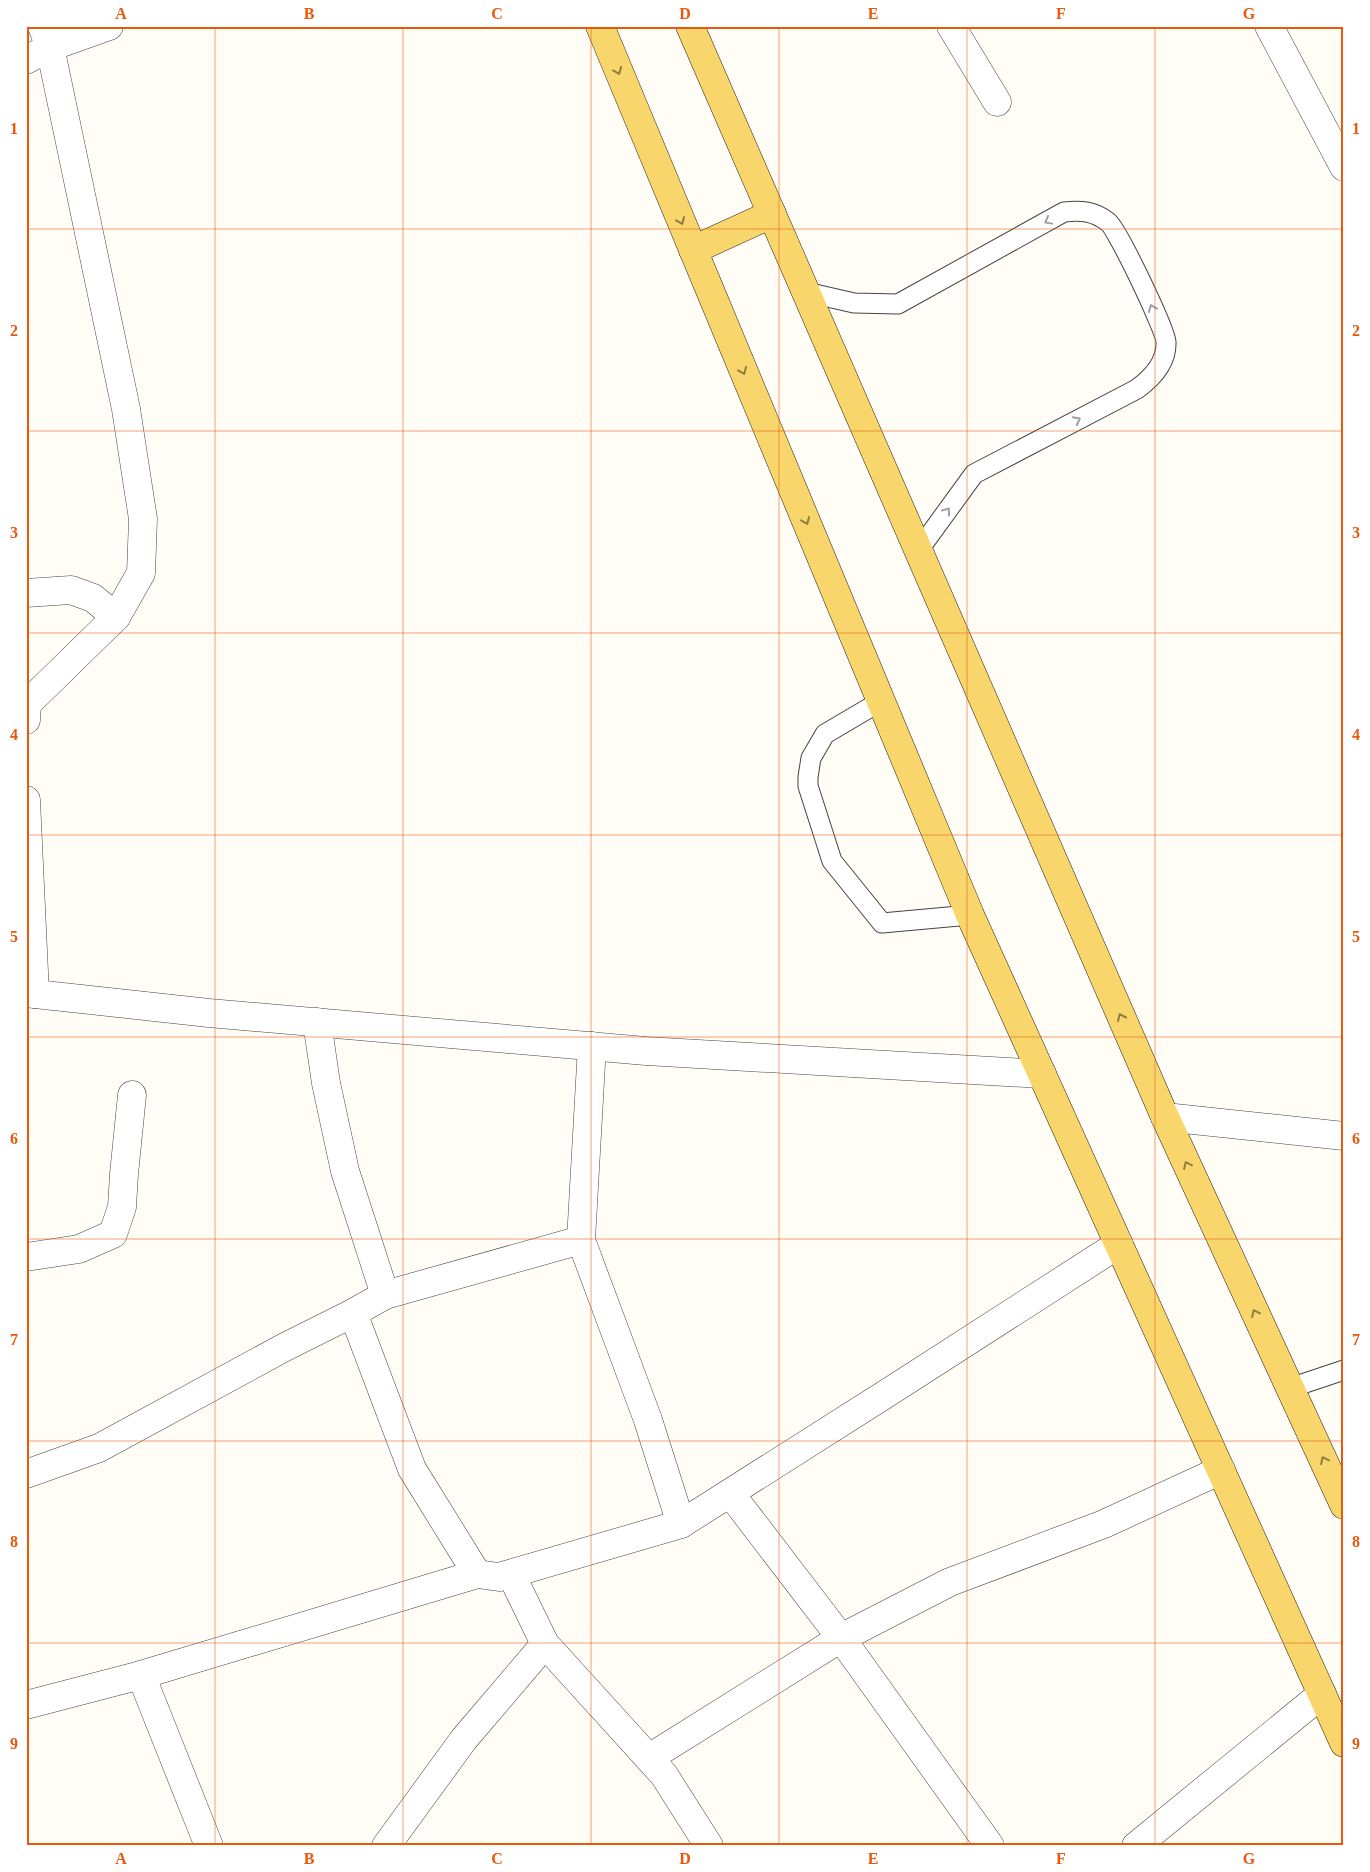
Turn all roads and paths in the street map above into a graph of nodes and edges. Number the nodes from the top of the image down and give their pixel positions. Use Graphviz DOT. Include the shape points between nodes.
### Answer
graph roads {
  1 [pos="109,26"];
  2 [pos="600,26"];
  3 [pos="690,26"];
  4 [pos="951,26"];
  5 [pos="1269,26"];
  6 [pos="39,44"];
  7 [pos="997,102"];
  8 [pos="1344,167"];
  9 [pos="772,214"];
  10 [pos="693,250"];
  11 [pos="806,292"];
  12 [pos="918,551"];
  13 [pos="26,593"];
  14 [pos="116,617"];
  15 [pos="881,701"];
  16 [pos="26,720"];
  17 [pos="26,800"];
  18 [pos="970,915"];
  19 [pos="31,994"];
  20 [pos="317,1022"];
  21 [pos="592,1046"];
  22 [pos="1042,1074"];
  23 [pos="132,1095"];
  24 [pos="1165,1117"];
  25 [pos="1344,1136"];
  26 [pos="581,1240"];
  27 [pos="1119,1244"];
  28 [pos="26,1257"];
  29 [pos="385,1295"];
  30 [pos="353,1313"];
  31 [pos="1344,1370"];
  32 [pos="1290,1388"];
  33 [pos="1221,1470"];
  34 [pos="26,1474"];
  35 [pos="730,1493"];
  36 [pos="1344,1504"];
  37 [pos="681,1524"];
  38 [pos="477,1574"];
  39 [pos="511,1574"];
  40 [pos="841,1638"];
  41 [pos="545,1644"];
  42 [pos="141,1675"];
  43 [pos="1322,1694"];
  44 [pos="26,1705"];
  45 [pos="1344,1743"];
  46 [pos="649,1758"];
  47 [pos="209,1846"];
  48 [pos="386,1846"];
  49 [pos="709,1846"];
  50 [pos="990,1846"];
  51 [pos="1136,1846"];
  1 -- 6 [label="street"];
  2 -- 10 [label="main road, one-way"];
  3 -- 9 [label="main road"];
  4 -- 7 [label="street"];
  5 -- 8 [label="street"];
  6 -- 14 [label="street" via="126,409 143,519 140,573"];
  9 -- 10 [label="main road"];
  9 -- 11 [label="main road"];
  10 -- 15 [label="main road, one-way"];
  11 -- 12 [label="main road"];
  12 -- 11 [label="lane, one-way" via="974,474 1137,389 1153,376 1162,363 1166,342 1138,275 1110,223 1093,213 1079,211 1064,212 898,304 854,303"];
  24 -- 12 [label="main road, one-way"];
  13 -- 14 [label="street" via="71,590 93,598"];
  14 -- 16 [label="street" via="27,704"];
  15 -- 18 [label="main road"];
  15 -- 18 [label="lane" via="825,734 811,758 808,786 832,861 882,923"];
  17 -- 19 [label="street"];
  18 -- 22 [label="main road"];
  19 -- 20 [label="street"];
  20 -- 21 [label="street"];
  20 -- 29 [label="street" via="345,1171"];
  21 -- 22 [label="street"];
  21 -- 26 [label="street"];
  22 -- 27 [label="main road"];
  23 -- 28 [label="street" via="122,1207 113,1234 79,1249"];
  24 -- 25 [label="street"];
  32 -- 24 [label="main road, one-way"];
  26 -- 29 [label="street"];
  26 -- 37 [label="street" via="648,1420"];
  27 -- 33 [label="main road"];
  27 -- 35 [label="street"];
  29 -- 30 [label="street"];
  30 -- 34 [label="street" via="285,1346 100,1448"];
  30 -- 38 [label="street" via="412,1469"];
  31 -- 32 [label="lane"];
  36 -- 32 [label="main road, one-way"];
  33 -- 40 [label="street" via="1104,1524 950,1582"];
  33 -- 43 [label="main road"];
  35 -- 37 [label="street"];
  35 -- 40 [label="street"];
  37 -- 39 [label="street"];
  38 -- 39 [label="street" via="499,1578"];
  38 -- 42 [label="street"];
  39 -- 41 [label="street"];
  40 -- 46 [label="street"];
  40 -- 50 [label="street"];
  41 -- 46 [label="street"];
  41 -- 48 [label="street" via="464,1739"];
  42 -- 44 [label="street"];
  42 -- 47 [label="street"];
  43 -- 45 [label="main road"];
  43 -- 51 [label="street"];
  46 -- 49 [label="street" via="664,1775"];
}
